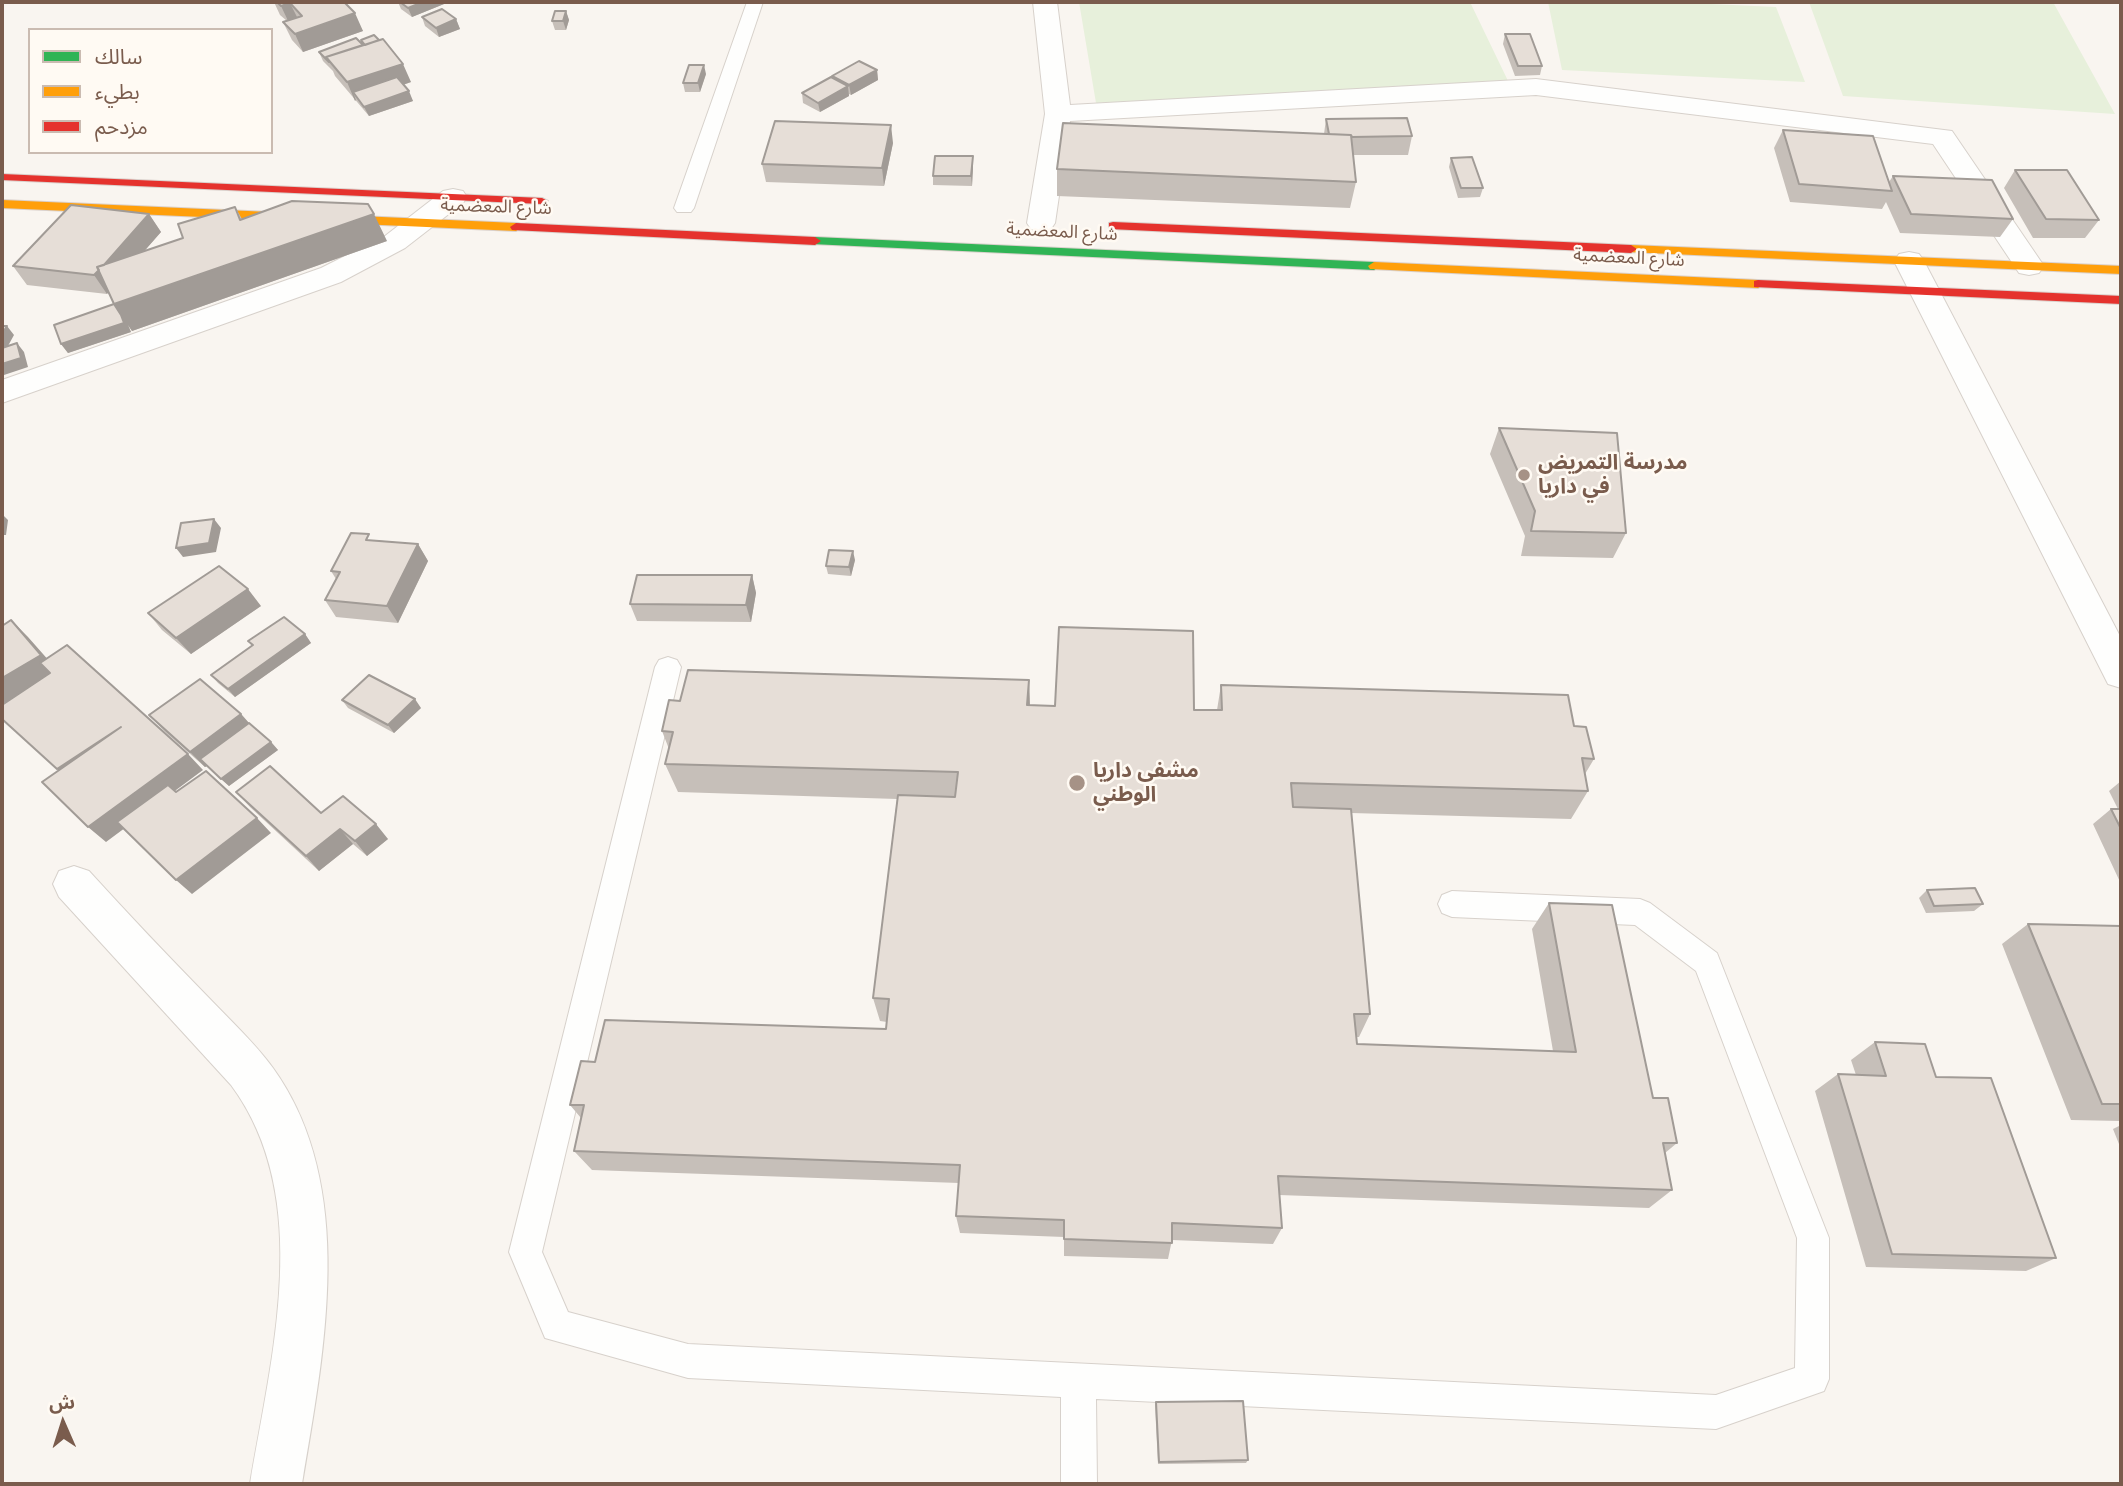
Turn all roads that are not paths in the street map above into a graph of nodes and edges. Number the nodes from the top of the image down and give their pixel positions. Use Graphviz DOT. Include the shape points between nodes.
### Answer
graph roads {
  1 [pos="755,2"];
  2 [pos="1045,2"];
  3 [pos="1058,114"];
  4 [pos="2,177"];
  5 [pos="453,197"];
  6 [pos="562,202"];
  7 [pos="2,204"];
  8 [pos="684,208"];
  9 [pos="423,223"];
  10 [pos="1040,223"];
  11 [pos="1095,226"];
  12 [pos="1480,242"];
  13 [pos="1909,261"];
  14 [pos="2029,266"];
  15 [pos="2121,270"];
  16 [pos="1485,271"];
  17 [pos="1926,292"];
  18 [pos="2121,300"];
  19 [pos="2,392"];
  20 [pos="668,667"];
  21 [pos="2121,673"];
  22 [pos="74,884"];
  23 [pos="1452,904"];
  24 [pos="1078,1380"];
  25 [pos="276,1484"];
  26 [pos="1079,1484"];
  1 -- 8 [label="lane"];
  2 -- 3 [label="street"];
  3 -- 10 [label="street"];
  3 -- 14 [label="street" via="1536,86 1942,137"];
  4 -- 5 [label="main road, شارع المعضمية"];
  5 -- 6 [label="main road, شارع المعضمية"];
  5 -- 9 [label="street"];
  7 -- 9 [label="main road, شارع المعضمية"];
  9 -- 16 [label="main road, شارع المعضمية"];
  9 -- 19 [label="street" via="331,275"];
  11 -- 12 [label="main road, شارع المعضمية"];
  12 -- 13 [label="main road, شارع المعضمية"];
  12 -- 16 [label="main road"];
  13 -- 14 [label="main road, شارع المعضمية"];
  13 -- 17 [label="street"];
  14 -- 15 [label="main road, شارع المعضمية"];
  16 -- 17 [label="main road, شارع المعضمية"];
  17 -- 18 [label="main road, شارع المعضمية"];
  17 -- 21 [label="street"];
  20 -- 24 [label="lane" via="525,1252 557,1326 688,1361"];
  22 -- 25 [label="street" via="240,1061 272,1108 295,1165 305,1230 303,1304"];
  23 -- 24 [label="lane" via="1640,912 1707,962 1813,1238 1812,1378 1716,1412"];
  24 -- 26 [label="lane"];
}
